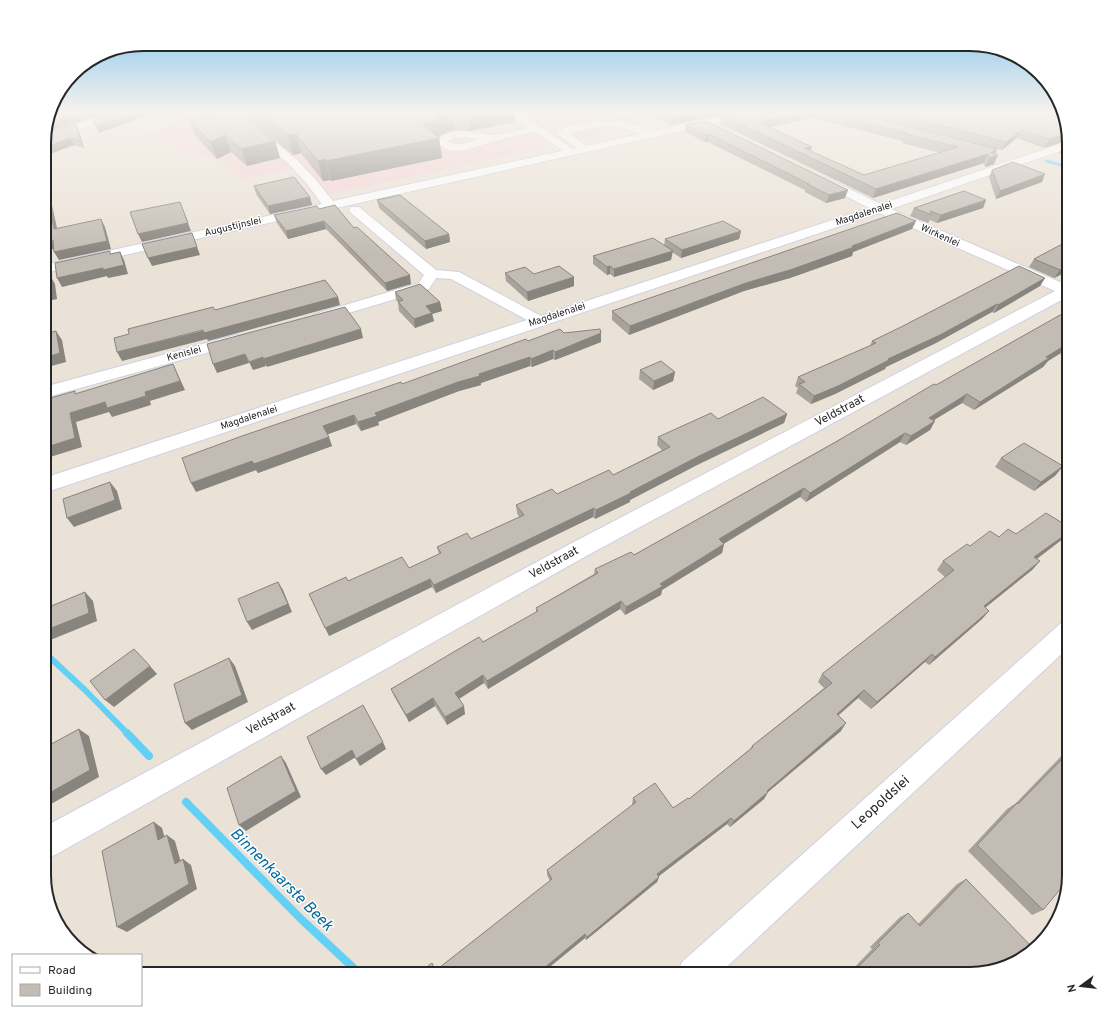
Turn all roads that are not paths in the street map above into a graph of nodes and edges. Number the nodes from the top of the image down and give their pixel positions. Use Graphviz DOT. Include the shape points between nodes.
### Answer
graph roads {
  1 [pos="290,160"];
  2 [pos="524,160"];
  3 [pos="529,160"];
  4 [pos="539,160"];
  5 [pos="1021,160"];
  6 [pos="508,167"];
  7 [pos="808,173"];
  8 [pos="422,185"];
  9 [pos="328,203"];
  10 [pos="879,209"];
  11 [pos="355,210"];
  12 [pos="51,262"];
  13 [pos="51,266"];
  14 [pos="432,274"];
  15 [pos="1062,288"];
  16 [pos="1062,294"];
  17 [pos="540,321"];
  18 [pos="302,322"];
  19 [pos="250,336"];
  20 [pos="51,390"];
  21 [pos="51,484"];
  22 [pos="1062,637"];
  23 [pos="51,840"];
  24 [pos="702,967"];
  1 -- 9 [label="street"];
  2 -- 8 [label="street, Augustijnslei"];
  3 -- 6 [label="street" via="510,164"];
  4 -- 6 [label="street, Augustijnslei"];
  5 -- 10 [label="street, Magdalenalei"];
  6 -- 8 [label="street, Augustijnslei"];
  7 -- 10 [label="street, Wirkenlei"];
  8 -- 9 [label="street, Augustijnslei"];
  9 -- 12 [label="street, Augustijnslei"];
  9 -- 13 [label="street, Augustijnslei"];
  10 -- 15 [label="street, Wirkenlei"];
  10 -- 17 [label="street, Magdalenalei"];
  11 -- 14 [label="street"];
  14 -- 17 [label="street" via="454,276"];
  14 -- 18 [label="street" via="424,286"];
  16 -- 23 [label="street, Veldstraat" via="580,548"];
  17 -- 21 [label="street, Magdalenalei"];
  19 -- 20 [label="street, Kenislei"];
  22 -- 24 [label="street, Leopoldslei"];
}
